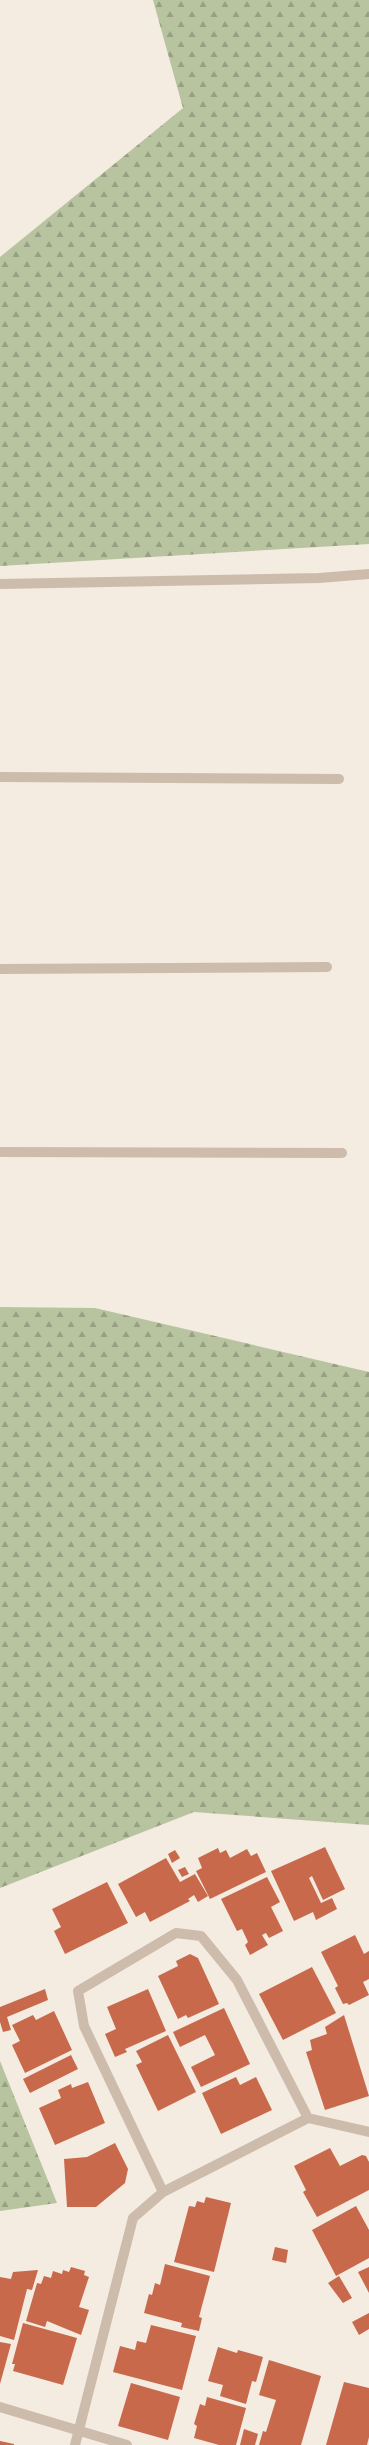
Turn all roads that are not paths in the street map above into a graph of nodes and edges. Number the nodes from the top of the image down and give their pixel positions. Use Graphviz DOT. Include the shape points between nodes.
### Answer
graph roads {
  1 [pos="369,574"];
  2 [pos="0,584"];
  3 [pos="0,777"];
  4 [pos="339,779"];
  5 [pos="327,967"];
  6 [pos="0,969"];
  7 [pos="0,1152"];
  8 [pos="342,1153"];
  9 [pos="308,2118"];
  10 [pos="369,2132"];
  11 [pos="163,2192"];
  12 [pos="0,2407"];
  13 [pos="79,2431"];
  14 [pos="75,2445"];
  15 [pos="127,2445"];
  1 -- 2 [label="street" via="319,578"];
  3 -- 4 [label="street"];
  5 -- 6 [label="street"];
  7 -- 8 [label="street"];
  9 -- 10 [label="street"];
  9 -- 11 [label="street"];
  9 -- 11 [label="street" via="237,1980 201,1936 176,1933 78,1991 84,2026"];
  11 -- 13 [label="street" via="133,2218"];
  12 -- 13 [label="street"];
  13 -- 14 [label="street"];
  13 -- 15 [label="street"];
}
